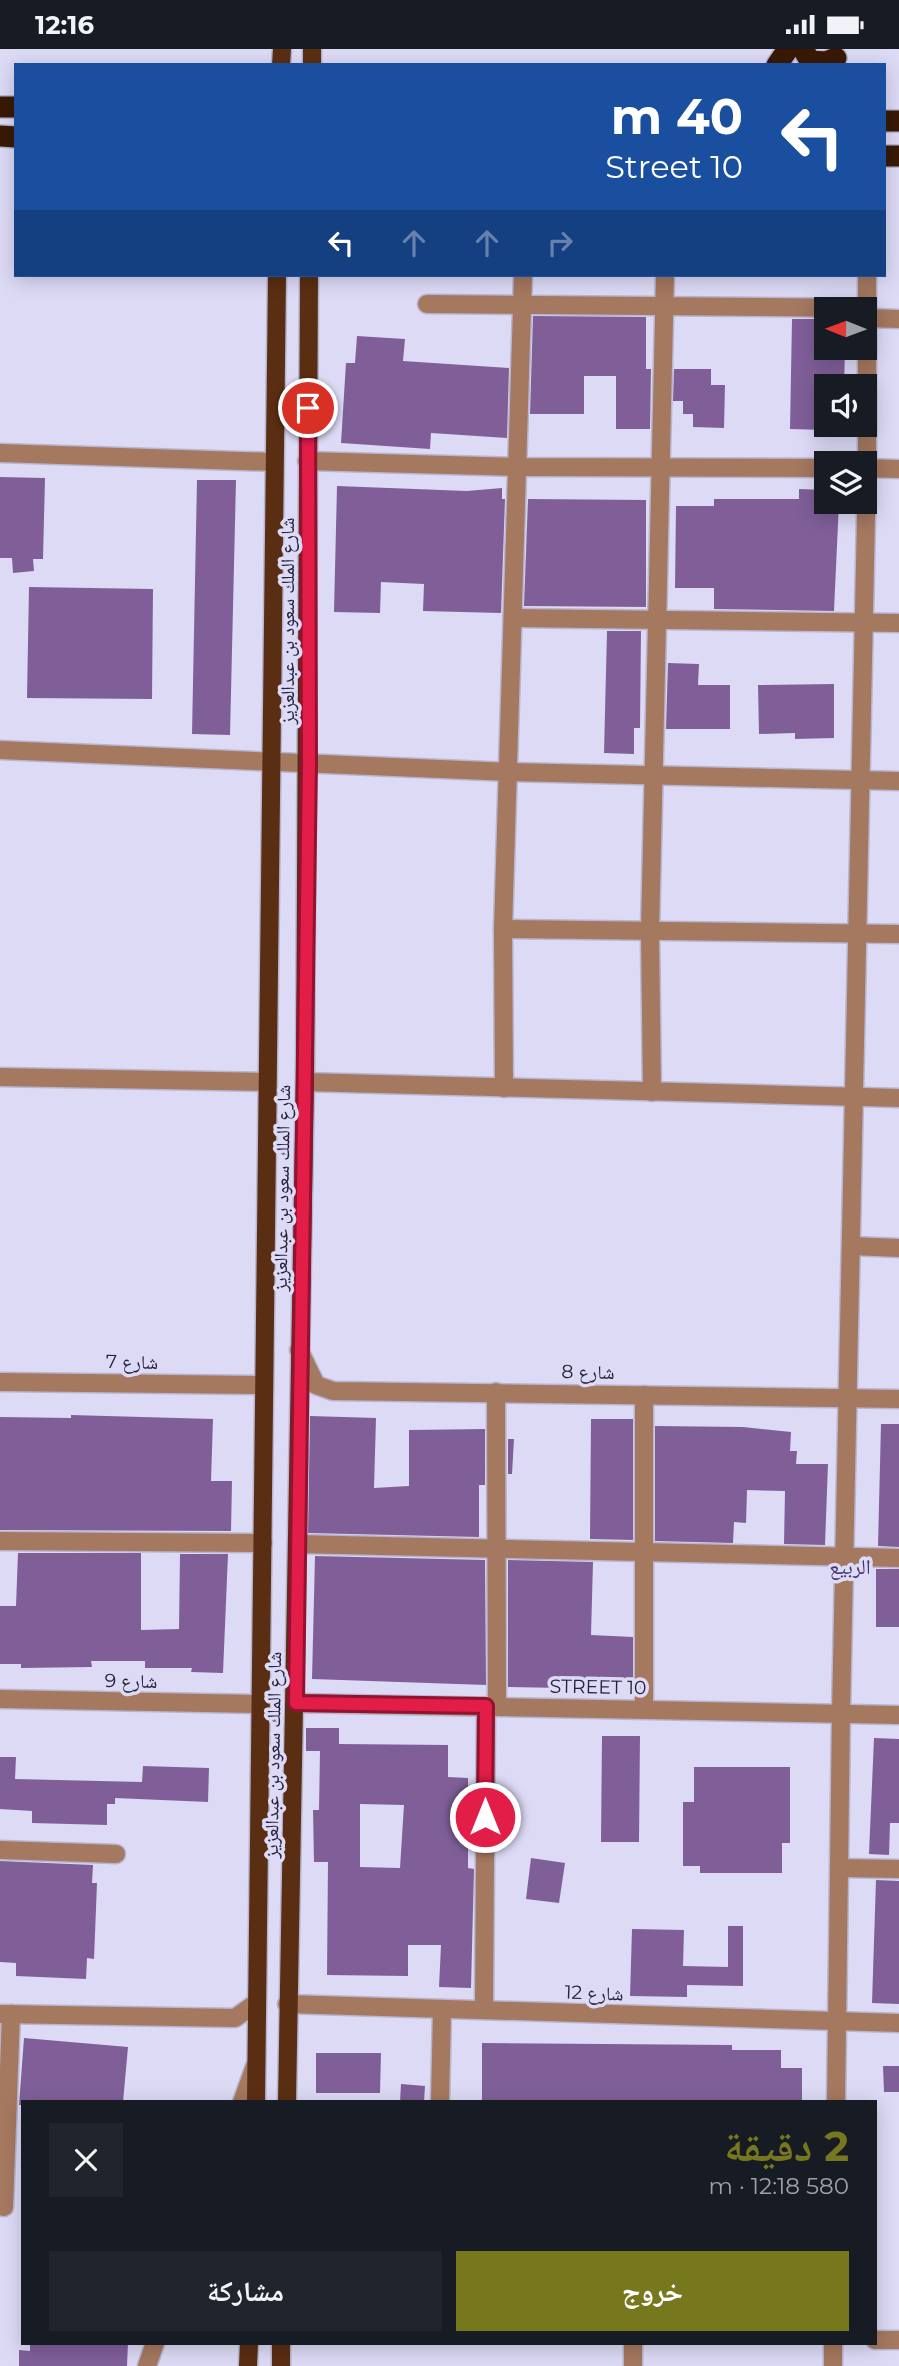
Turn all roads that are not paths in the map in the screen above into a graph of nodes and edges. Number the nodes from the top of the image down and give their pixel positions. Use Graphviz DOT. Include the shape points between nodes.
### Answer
graph roads {
  1 [pos="803,49"];
  2 [pos="837,57"];
  3 [pos="278,277"];
  4 [pos="309,277"];
  5 [pos="523,277"];
  6 [pos="665,277"];
  7 [pos="867,277"];
  8 [pos="867,297"];
  9 [pos="427,304"];
  10 [pos="522,306"];
  11 [pos="664,306"];
  12 [pos="814,311"];
  13 [pos="877,315"];
  14 [pos="899,319"];
  15 [pos="867,361"];
  16 [pos="866,451"];
  17 [pos="0,453"];
  18 [pos="307,461"];
  19 [pos="274,462"];
  20 [pos="517,467"];
  21 [pos="662,468"];
  22 [pos="814,468"];
  23 [pos="877,468"];
  24 [pos="899,469"];
  25 [pos="865,514"];
  26 [pos="514,618"];
  27 [pos="659,620"];
  28 [pos="863,623"];
  29 [pos="899,623"];
  30 [pos="0,750"];
  31 [pos="271,761"];
  32 [pos="309,764"];
  33 [pos="510,772"];
  34 [pos="655,777"];
  35 [pos="859,781"];
  36 [pos="899,782"];
  37 [pos="503,929"];
  38 [pos="650,932"];
  39 [pos="857,933"];
  40 [pos="899,934"];
  41 [pos="0,1077"];
  42 [pos="267,1081"];
  43 [pos="305,1082"];
  44 [pos="504,1088"];
  45 [pos="652,1091"];
  46 [pos="855,1096"];
  47 [pos="899,1098"];
  48 [pos="852,1246"];
  49 [pos="899,1248"];
  50 [pos="299,1349"];
  51 [pos="0,1382"];
  52 [pos="264,1385"];
  53 [pos="496,1392"];
  54 [pos="644,1395"];
  55 [pos="849,1398"];
  56 [pos="899,1399"];
  57 [pos="0,1541"];
  58 [pos="263,1543"];
  59 [pos="297,1544"];
  60 [pos="496,1548"];
  61 [pos="644,1552"];
  62 [pos="844,1557"];
  63 [pos="899,1558"];
  64 [pos="0,1699"];
  65 [pos="296,1703"];
  66 [pos="262,1704"];
  67 [pos="491,1706"];
  68 [pos="644,1709"];
  69 [pos="841,1713"];
  70 [pos="899,1715"];
  71 [pos="0,1850"];
  72 [pos="116,1854"];
  73 [pos="839,1868"];
  74 [pos="899,1869"];
  75 [pos="256,2003"];
  76 [pos="288,2004"];
  77 [pos="442,2009"];
  78 [pos="484,2010"];
  79 [pos="5,2014"];
  80 [pos="837,2021"];
  81 [pos="899,2023"];
  82 [pos="257,2059"];
  83 [pos="243,2100"];
  84 [pos="256,2100"];
  85 [pos="287,2100"];
  86 [pos="440,2100"];
  87 [pos="836,2100"];
  88 [pos="4,2114"];
  89 [pos="9,2207"];
  90 [pos="877,2340"];
  91 [pos="899,2340"];
  92 [pos="154,2345"];
  93 [pos="249,2345"];
  94 [pos="281,2345"];
  95 [pos="634,2345"];
  96 [pos="833,2345"];
  97 [pos="147,2366"];
  98 [pos="248,2366"];
  99 [pos="281,2366"];
  100 [pos="633,2366"];
  101 [pos="833,2366"];
  1 -- 2 [label="highway" via="810,61"];
  3 -- 19 [label="main road, شارع الملك سعود بن عبدالعزيز"];
  4 -- 18 [label="main road, شارع الملك سعود بن عبدالعزيز"];
  5 -- 10 [label="street"];
  6 -- 11 [label="street"];
  7 -- 8 [label="street"];
  9 -- 10 [label="street"];
  10 -- 11 [label="street"];
  10 -- 20 [label="street"];
  11 -- 12 [label="street"];
  11 -- 21 [label="street"];
  13 -- 14 [label="street"];
  15 -- 16 [label="street"];
  17 -- 19 [label="street"];
  18 -- 20 [label="street"];
  18 -- 32 [label="main road, شارع الملك سعود بن عبدالعزيز"];
  19 -- 31 [label="main road, شارع الملك سعود بن عبدالعزيز"];
  20 -- 21 [label="street"];
  20 -- 26 [label="street"];
  21 -- 22 [label="street"];
  21 -- 27 [label="street"];
  23 -- 24 [label="street"];
  25 -- 28 [label="street"];
  26 -- 27 [label="street"];
  26 -- 33 [label="street"];
  27 -- 28 [label="street"];
  27 -- 34 [label="street"];
  28 -- 29 [label="street"];
  28 -- 35 [label="street"];
  30 -- 31 [label="street"];
  31 -- 32 [label="street"];
  31 -- 42 [label="main road, شارع الملك سعود بن عبدالعزيز"];
  32 -- 33 [label="street"];
  32 -- 43 [label="main road, شارع الملك سعود بن عبدالعزيز"];
  33 -- 34 [label="street"];
  33 -- 37 [label="street"];
  34 -- 35 [label="street"];
  34 -- 38 [label="street"];
  35 -- 36 [label="street"];
  35 -- 39 [label="street"];
  37 -- 38 [label="street"];
  37 -- 44 [label="street"];
  38 -- 39 [label="street"];
  38 -- 45 [label="street"];
  39 -- 40 [label="street"];
  39 -- 46 [label="street"];
  41 -- 42 [label="street"];
  42 -- 52 [label="main road, شارع الملك سعود بن عبدالعزيز"];
  43 -- 44 [label="street"];
  43 -- 50 [label="main road, شارع الملك سعود بن عبدالعزيز"];
  44 -- 45 [label="street"];
  45 -- 46 [label="street"];
  46 -- 47 [label="street"];
  46 -- 48 [label="street"];
  48 -- 49 [label="street"];
  48 -- 55 [label="street"];
  50 -- 53 [label="street, شارع 8" via="316,1385 333,1391"];
  50 -- 59 [label="main road, شارع الملك سعود بن عبدالعزيز"];
  51 -- 52 [label="street, شارع 7"];
  52 -- 58 [label="main road, شارع الملك سعود بن عبدالعزيز"];
  53 -- 54 [label="street, شارع 8"];
  53 -- 60 [label="street"];
  54 -- 55 [label="street, شارع 8"];
  54 -- 61 [label="street"];
  55 -- 56 [label="street, شارع 8"];
  55 -- 62 [label="street"];
  57 -- 58 [label="street"];
  58 -- 66 [label="main road, شارع الملك سعود بن عبدالعزيز"];
  59 -- 60 [label="street"];
  59 -- 65 [label="main road, شارع الملك سعود بن عبدالعزيز"];
  60 -- 61 [label="street"];
  60 -- 67 [label="street"];
  61 -- 62 [label="street"];
  61 -- 68 [label="street"];
  62 -- 63 [label="street"];
  62 -- 69 [label="street"];
  64 -- 66 [label="street, شارع 9"];
  65 -- 67 [label="street, STREET 10"];
  65 -- 76 [label="main road, شارع الملك سعود بن عبدالعزيز"];
  66 -- 75 [label="main road, شارع الملك سعود بن عبدالعزيز"];
  67 -- 68 [label="street, STREET 10"];
  67 -- 78 [label="street"];
  68 -- 69 [label="street, STREET 10"];
  69 -- 70 [label="street, STREET 10"];
  69 -- 73 [label="street"];
  71 -- 72 [label="street"];
  73 -- 74 [label="street"];
  73 -- 80 [label="street"];
  75 -- 79 [label="street" via="235,2018"];
  75 -- 82 [label="main road, شارع الملك سعود بن عبدالعزيز"];
  76 -- 77 [label="street, شارع 12"];
  76 -- 85 [label="main road, شارع الملك سعود بن عبدالعزيز"];
  77 -- 78 [label="street, شارع 12"];
  77 -- 86 [label="street"];
  78 -- 80 [label="street, شارع 12"];
  79 -- 88 [label="street"];
  80 -- 81 [label="street, شارع 12"];
  80 -- 87 [label="street"];
  82 -- 83 [label="street"];
  82 -- 84 [label="main road, شارع الملك سعود بن عبدالعزيز"];
  88 -- 89 [label="street"];
  90 -- 91 [label="street"];
  92 -- 97 [label="street"];
  93 -- 98 [label="main road"];
  94 -- 99 [label="main road"];
  95 -- 100 [label="street"];
  96 -- 101 [label="street"];
}
